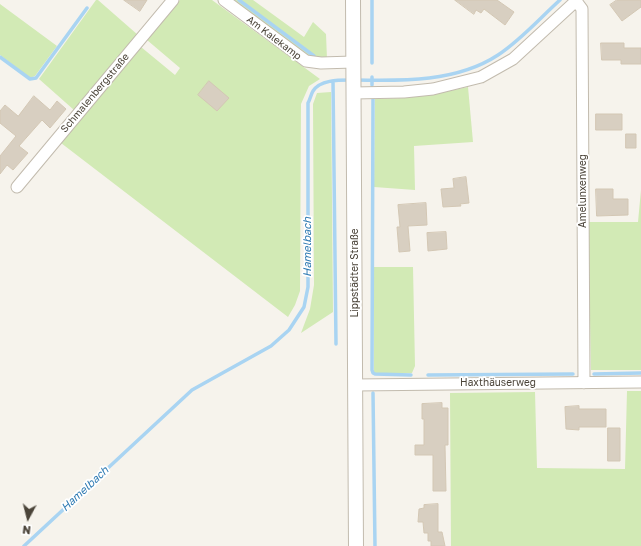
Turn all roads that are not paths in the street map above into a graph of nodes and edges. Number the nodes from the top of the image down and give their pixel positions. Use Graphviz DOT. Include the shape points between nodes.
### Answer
graph roads {
  1 [pos="173,0"];
  2 [pos="224,0"];
  3 [pos="353,0"];
  4 [pos="577,0"];
  5 [pos="354,67"];
  6 [pos="354,92"];
  7 [pos="17,187"];
  8 [pos="641,382"];
  9 [pos="584,383"];
  10 [pos="356,385"];
  11 [pos="356,546"];
  1 -- 7 [label="street, Schmalenbergstraße"];
  2 -- 5 [label="street, Am Kalekamp" via="306,61"];
  3 -- 5 [label="street, Lippstädter Straße"];
  4 -- 6 [label="street" via="513,59 480,77 434,89"];
  4 -- 9 [label="street, Amelunxenweg" via="582,9"];
  5 -- 6 [label="street, Lippstädter Straße"];
  6 -- 10 [label="street, Lippstädter Straße"];
  8 -- 9 [label="street, Haxthäuserweg"];
  9 -- 10 [label="street, Haxthäuserweg"];
  10 -- 11 [label="street, Lippstädter Straße"];
}
